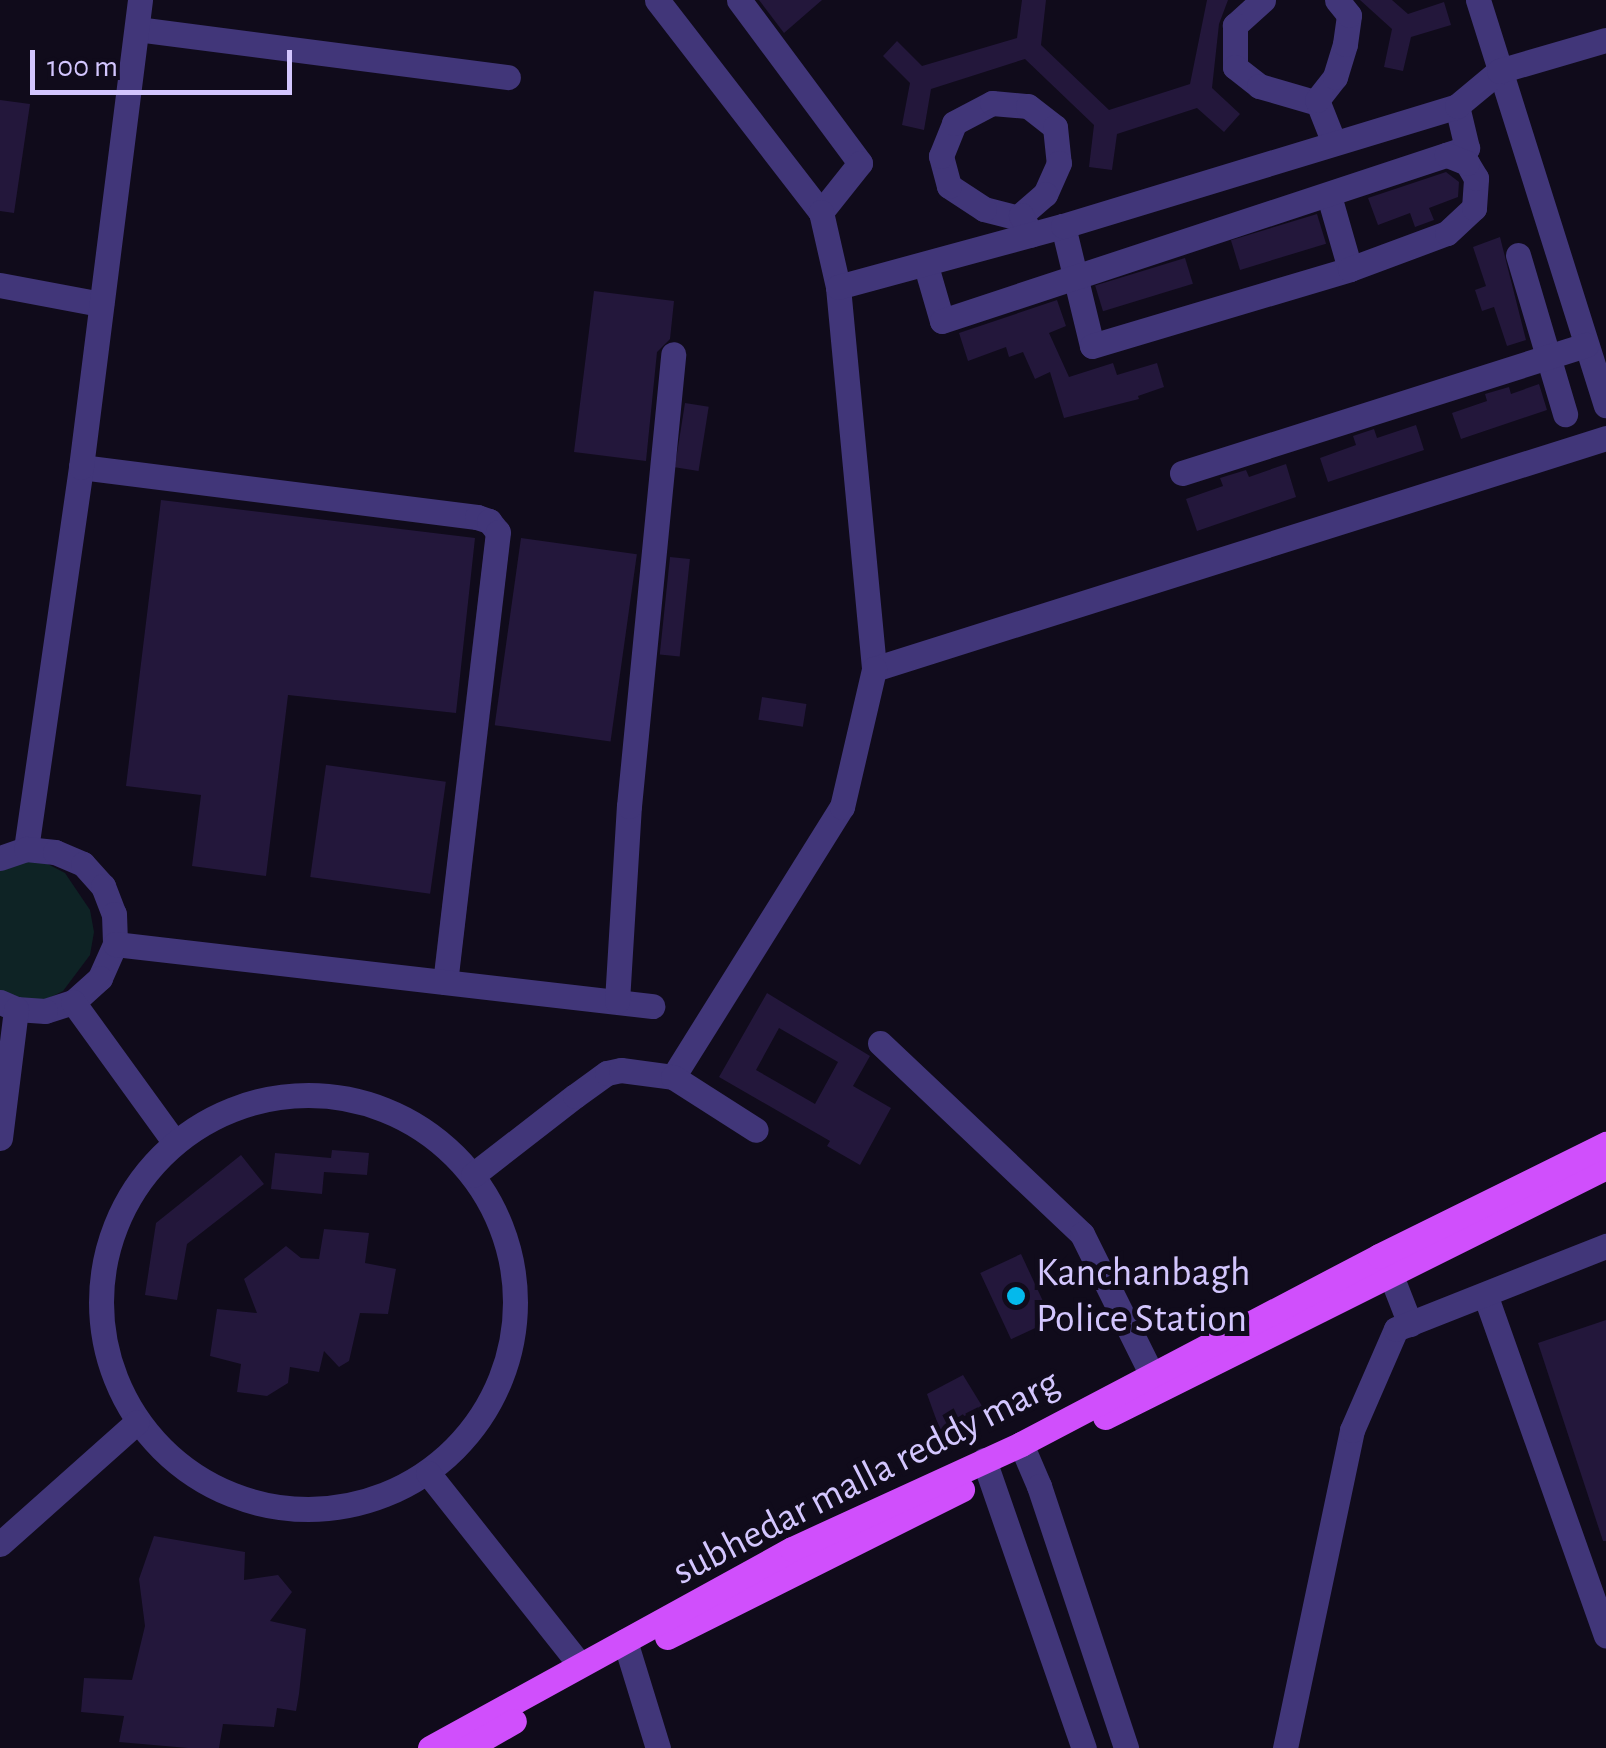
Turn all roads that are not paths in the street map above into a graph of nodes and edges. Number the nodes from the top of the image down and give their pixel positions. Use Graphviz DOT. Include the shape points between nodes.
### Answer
graph roads {
  1 [pos="140,0"];
  2 [pos="657,0"];
  3 [pos="739,0"];
  4 [pos="1263,0"];
  5 [pos="1337,0"];
  6 [pos="1478,0"];
  7 [pos="137,30"];
  8 [pos="1606,40"];
  9 [pos="1498,72"];
  10 [pos="508,77"];
  11 [pos="1318,102"];
  12 [pos="1457,106"];
  13 [pos="1334,144"];
  14 [pos="1448,155"];
  15 [pos="1329,196"];
  16 [pos="821,212"];
  17 [pos="1063,226"];
  18 [pos="1027,227"];
  19 [pos="1518,254"];
  20 [pos="926,266"];
  21 [pos="1350,269"];
  22 [pos="1076,276"];
  23 [pos="0,285"];
  24 [pos="838,288"];
  25 [pos="101,304"];
  26 [pos="1586,345"];
  27 [pos="673,354"];
  28 [pos="1548,358"];
  29 [pos="1606,405"];
  30 [pos="1565,414"];
  31 [pos="1606,438"];
  32 [pos="82,467"];
  33 [pos="1182,473"];
  34 [pos="874,669"];
  35 [pos="26,849"];
  36 [pos="0,858"];
  37 [pos="114,944"];
  38 [pos="445,982"];
  39 [pos="617,1001"];
  40 [pos="73,1002"];
  41 [pos="8,1006"];
  42 [pos="652,1006"];
  43 [pos="880,1043"];
  44 [pos="673,1077"];
  45 [pos="756,1130"];
  46 [pos="0,1138"];
  47 [pos="175,1142"];
  48 [pos="1606,1144"];
  49 [pos="1606,1167"];
  50 [pos="473,1175"];
  51 [pos="1606,1246"];
  52 [pos="1390,1272"];
  53 [pos="1486,1297"];
  54 [pos="1410,1324"];
  55 [pos="1151,1373"];
  56 [pos="138,1422"];
  57 [pos="1024,1450"];
  58 [pos="987,1467"];
  59 [pos="428,1472"];
  60 [pos="0,1544"];
  61 [pos="1606,1635"];
  62 [pos="627,1649"];
  63 [pos="580,1665"];
  64 [pos="430,1748"];
  65 [pos="466,1748"];
  66 [pos="658,1748"];
  67 [pos="1084,1748"];
  68 [pos="1126,1748"];
  69 [pos="1286,1748"];
  1 -- 7 [label="lane"];
  2 -- 16 [label="lane"];
  3 -- 16 [label="lane" via="860,163"];
  4 -- 11 [label="lane" via="1235,25 1235,67 1259,86"];
  5 -- 11 [label="lane" via="1349,14 1345,44"];
  6 -- 9 [label="lane"];
  7 -- 10 [label="lane"];
  7 -- 25 [label="lane"];
  8 -- 9 [label="lane"];
  9 -- 12 [label="lane"];
  9 -- 26 [label="lane"];
  11 -- 13 [label="lane"];
  12 -- 13 [label="lane"];
  12 -- 14 [label="lane" via="1467,148"];
  13 -- 17 [label="lane"];
  14 -- 15 [label="lane"];
  14 -- 21 [label="lane" via="1467,164 1476,178 1474,208 1447,233"];
  15 -- 21 [label="lane"];
  15 -- 22 [label="lane"];
  16 -- 24 [label="lane"];
  17 -- 18 [label="lane"];
  17 -- 22 [label="lane"];
  18 -- 18 [label="lane" via="1059,163 1055,127 1028,106 992,103 954,124 941,156 949,186"];
  18 -- 20 [label="lane"];
  19 -- 28 [label="lane"];
  20 -- 22 [label="lane" via="942,320"];
  20 -- 24 [label="lane"];
  21 -- 22 [label="lane" via="1092,346"];
  23 -- 25 [label="lane"];
  24 -- 34 [label="lane"];
  25 -- 32 [label="lane"];
  26 -- 28 [label="lane"];
  26 -- 29 [label="lane"];
  27 -- 39 [label="lane"];
  28 -- 30 [label="lane"];
  28 -- 33 [label="lane"];
  31 -- 34 [label="lane"];
  32 -- 35 [label="lane"];
  32 -- 38 [label="lane" via="477,518 498,532"];
  34 -- 44 [label="lane" via="842,806"];
  35 -- 36 [label="lane"];
  35 -- 37 [label="lane" via="82,864 103,886 114,914"];
  37 -- 38 [label="lane"];
  37 -- 40 [label="lane" via="100,978"];
  38 -- 39 [label="lane"];
  39 -- 42 [label="lane"];
  40 -- 41 [label="lane" via="45,1011"];
  40 -- 47 [label="lane"];
  41 -- 46 [label="lane"];
  43 -- 55 [label="lane" via="1082,1234"];
  44 -- 45 [label="lane"];
  44 -- 50 [label="lane" via="637,1069 607,1073"];
  47 -- 50 [label="lane" via="232,1108 297,1094 364,1101 424,1129"];
  47 -- 56 [label="lane" via="134,1189 108,1245 100,1306 110,1366"];
  48 -- 55 [label="main road, subhedar malla reddy marg"];
  49 -- 52 [label="main road, subhedar malla reddy marg"];
  50 -- 59 [label="lane" via="497,1216 512,1262 516,1309 509,1357 491,1401 464,1440"];
  51 -- 53 [label="lane"];
  52 -- 54 [label="lane"];
  52 -- 57 [label="main road, subhedar malla reddy marg"];
  53 -- 54 [label="lane"];
  53 -- 61 [label="lane"];
  54 -- 69 [label="lane" via="1396,1329 1352,1430"];
  55 -- 57 [label="main road, subhedar malla reddy marg"];
  56 -- 59 [label="lane" via="182,1469 240,1500 304,1511 370,1502"];
  56 -- 60 [label="lane"];
  57 -- 58 [label="main road, subhedar malla reddy marg"];
  57 -- 68 [label="lane"];
  58 -- 62 [label="main road, subhedar malla reddy marg"];
  58 -- 67 [label="lane"];
  59 -- 63 [label="lane"];
  62 -- 63 [label="main road, subhedar malla reddy marg"];
  62 -- 65 [label="main road, subhedar malla reddy marg"];
  62 -- 66 [label="lane"];
  63 -- 64 [label="main road, subhedar malla reddy marg"];
}
